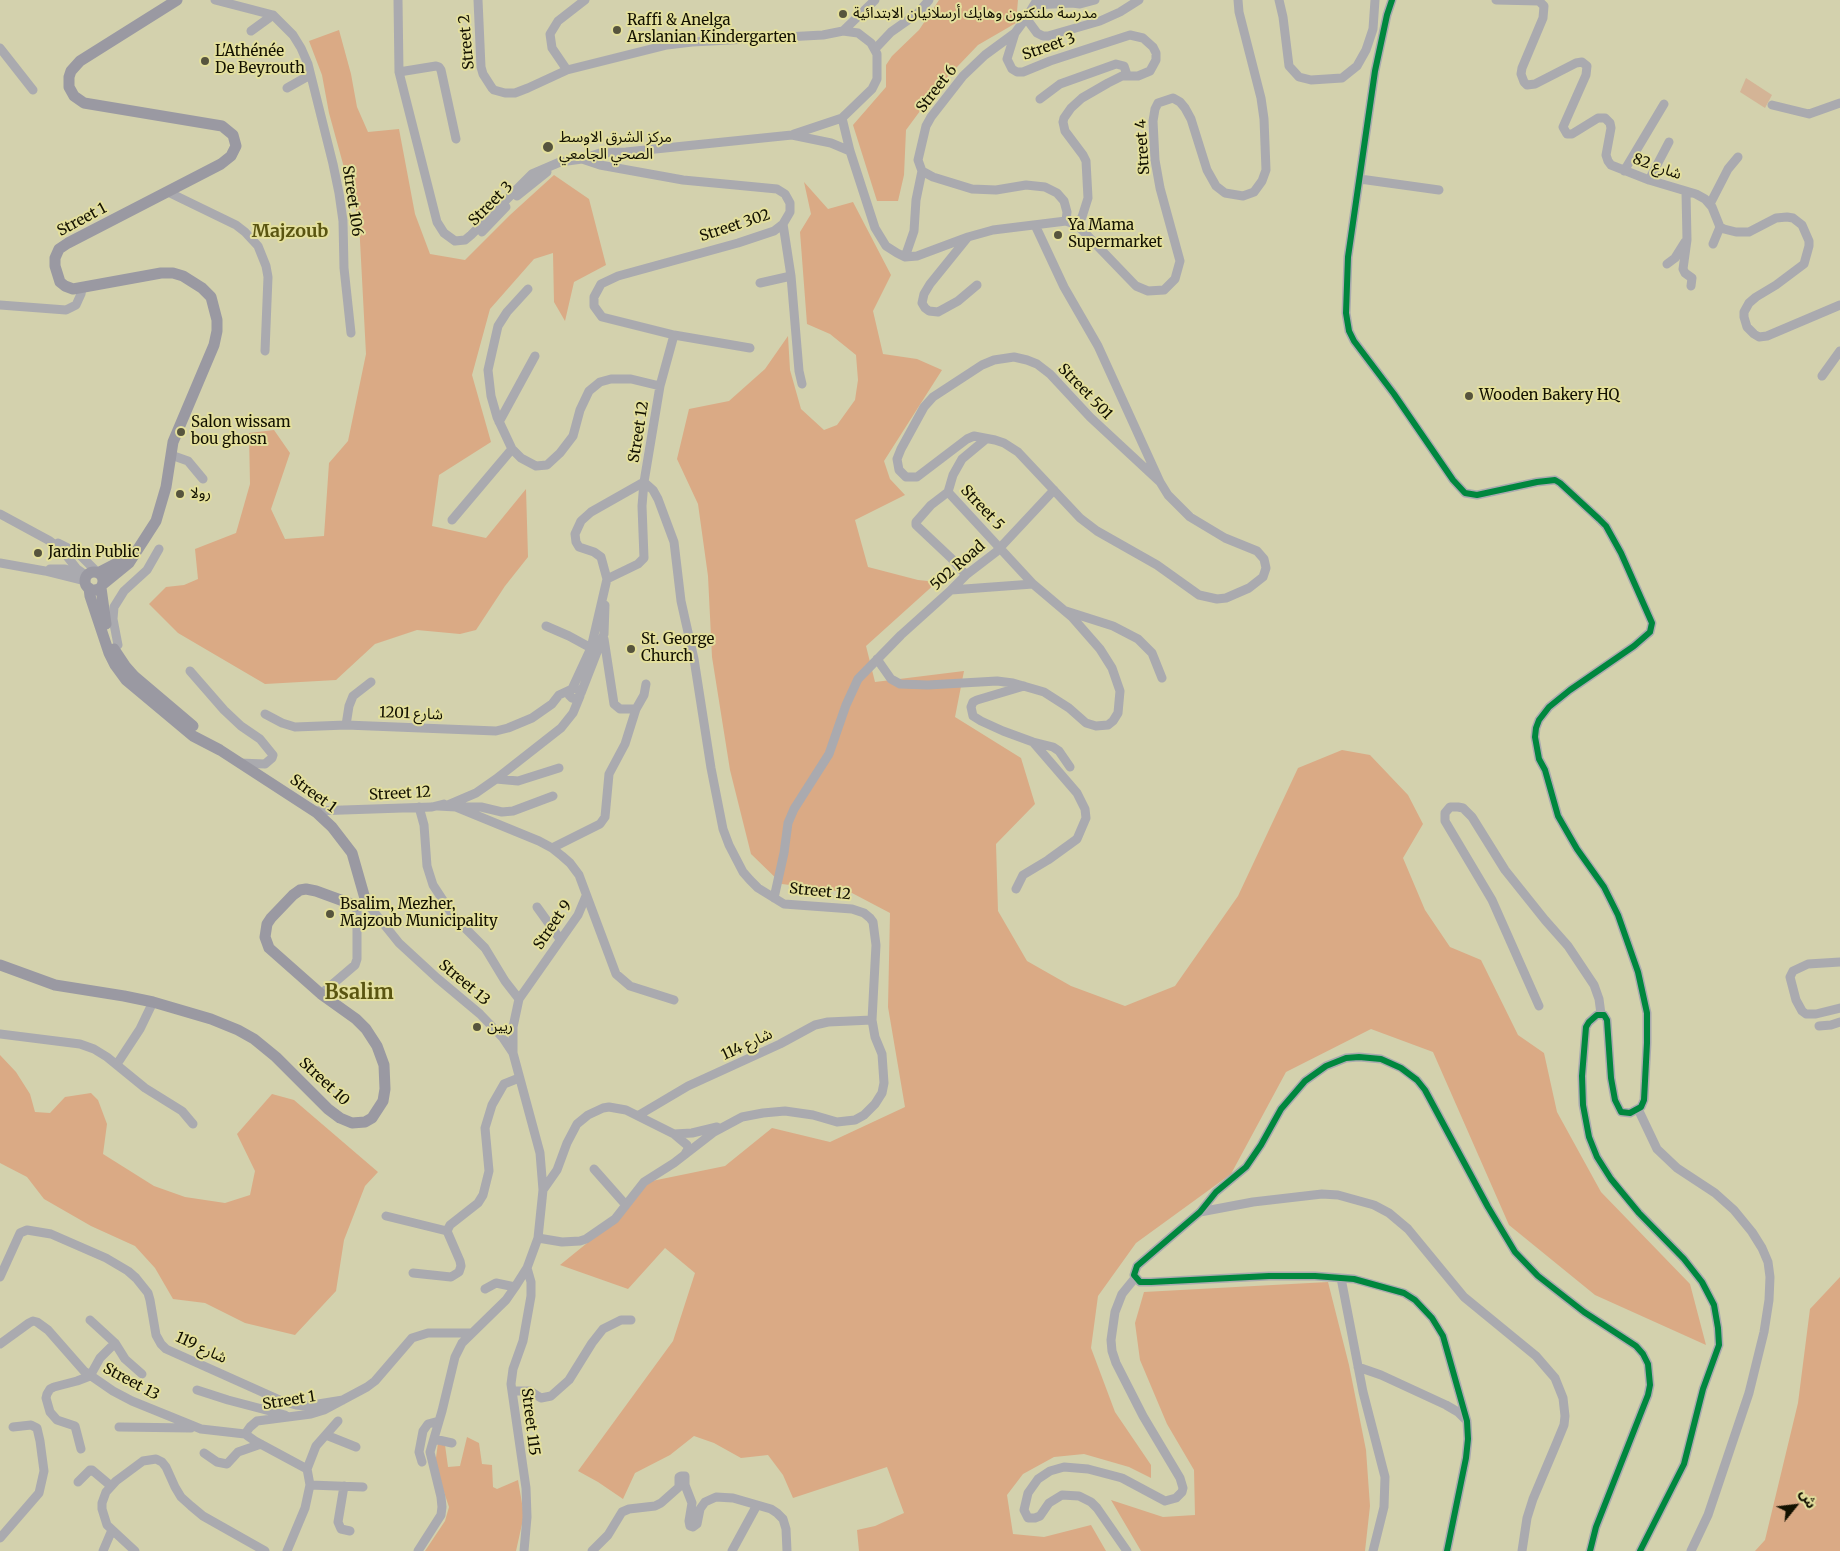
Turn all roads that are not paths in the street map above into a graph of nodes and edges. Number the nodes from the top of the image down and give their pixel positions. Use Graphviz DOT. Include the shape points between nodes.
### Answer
graph roads {
  1 [pos="175,0"];
  2 [pos="215,0"];
  3 [pos="398,0"];
  4 [pos="478,0"];
  5 [pos="585,0"];
  6 [pos="875,0"];
  7 [pos="1095,0"];
  8 [pos="1139,0"];
  9 [pos="1238,0"];
  10 [pos="1279,0"];
  11 [pos="1383,0"];
  12 [pos="1392,0"];
  13 [pos="1496,0"];
  14 [pos="926,1"];
  15 [pos="1036,2"];
  16 [pos="1070,2"];
  17 [pos="1375,7"];
  18 [pos="1388,13"];
  19 [pos="273,15"];
  20 [pos="1026,18"];
  21 [pos="250,31"];
  22 [pos="844,31"];
  23 [pos="1015,33"];
  24 [pos="0,48"];
  25 [pos="875,49"];
  26 [pos="567,70"];
  27 [pos="399,72"];
  28 [pos="310,75"];
  29 [pos="1127,75"];
  30 [pos="287,88"];
  31 [pos="33,90"];
  32 [pos="1040,99"];
  33 [pos="1840,103"];
  34 [pos="1664,104"];
  35 [pos="1772,105"];
  36 [pos="842,118"];
  37 [pos="792,135"];
  38 [pos="456,138"];
  39 [pos="1669,142"];
  40 [pos="850,152"];
  41 [pos="1738,157"];
  42 [pos="582,159"];
  43 [pos="922,171"];
  44 [pos="1624,171"];
  45 [pos="1360,179"];
  46 [pos="1649,180"];
  47 [pos="1439,190"];
  48 [pos="168,192"];
  49 [pos="1686,192"];
  50 [pos="1710,204"];
  51 [pos="1066,221"];
  52 [pos="783,224"];
  53 [pos="1035,225"];
  54 [pos="1076,225"];
  55 [pos="1720,226"];
  56 [pos="968,237"];
  57 [pos="1687,240"];
  58 [pos="1713,244"];
  59 [pos="906,257"];
  60 [pos="1667,264"];
  61 [pos="791,276"];
  62 [pos="760,283"];
  63 [pos="977,285"];
  64 [pos="1691,286"];
  65 [pos="82,288"];
  66 [pos="528,289"];
  67 [pos="0,305"];
  68 [pos="1840,305"];
  69 [pos="351,333"];
  70 [pos="674,335"];
  71 [pos="750,348"];
  72 [pos="265,351"];
  73 [pos="1840,351"];
  74 [pos="535,356"];
  75 [pos="1822,376"];
  76 [pos="802,384"];
  77 [pos="660,386"];
  78 [pos="499,422"];
  79 [pos="986,439"];
  80 [pos="512,450"];
  81 [pos="171,456"];
  82 [pos="203,479"];
  83 [pos="644,482"];
  84 [pos="1160,482"];
  85 [pos="1054,490"];
  86 [pos="948,492"];
  87 [pos="0,514"];
  88 [pos="452,520"];
  89 [pos="1000,548"];
  90 [pos="159,549"];
  91 [pos="0,564"];
  92 [pos="966,574"];
  93 [pos="607,579"];
  94 [pos="93,580"];
  95 [pos="1033,584"];
  96 [pos="951,590"];
  97 [pos="604,597"];
  98 [pos="1064,610"];
  99 [pos="546,626"];
  100 [pos="604,634"];
  101 [pos="591,648"];
  102 [pos="112,651"];
  103 [pos="877,660"];
  104 [pos="190,671"];
  105 [pos="1162,678"];
  106 [pos="371,682"];
  107 [pos="646,684"];
  108 [pos="1024,686"];
  109 [pos="575,693"];
  110 [pos="636,709"];
  111 [pos="265,714"];
  112 [pos="346,725"];
  113 [pos="1033,742"];
  114 [pos="239,763"];
  115 [pos="1070,767"];
  116 [pos="559,768"];
  117 [pos="496,779"];
  118 [pos="553,796"];
  119 [pos="438,806"];
  120 [pos="419,807"];
  121 [pos="456,807"];
  122 [pos="314,811"];
  123 [pos="424,825"];
  124 [pos="552,848"];
  125 [pos="1016,889"];
  126 [pos="586,896"];
  127 [pos="774,898"];
  128 [pos="362,904"];
  129 [pos="537,907"];
  130 [pos="560,939"];
  131 [pos="1840,962"];
  132 [pos="0,965"];
  133 [pos="321,994"];
  134 [pos="519,999"];
  135 [pos="674,1000"];
  136 [pos="153,1002"];
  137 [pos="1539,1006"];
  138 [pos="1840,1008"];
  139 [pos="1601,1014"];
  140 [pos="872,1020"];
  141 [pos="1840,1022"];
  142 [pos="1819,1026"];
  143 [pos="0,1034"];
  144 [pos="513,1053"];
  145 [pos="116,1064"];
  146 [pos="519,1078"];
  147 [pos="1638,1109"];
  148 [pos="639,1115"];
  149 [pos="192,1124"];
  150 [pos="726,1124"];
  151 [pos="674,1134"];
  152 [pos="685,1155"];
  153 [pos="594,1169"];
  154 [pos="543,1190"];
  155 [pos="625,1204"];
  156 [pos="1200,1212"];
  157 [pos="386,1216"];
  158 [pos="447,1231"];
  159 [pos="538,1238"];
  160 [pos="527,1268"];
  161 [pos="2,1273"];
  162 [pos="413,1273"];
  163 [pos="1135,1278"];
  164 [pos="1341,1278"];
  165 [pos="515,1287"];
  166 [pos="484,1289"];
  167 [pos="90,1320"];
  168 [pos="631,1320"];
  169 [pos="472,1333"];
  170 [pos="115,1343"];
  171 [pos="0,1344"];
  172 [pos="1358,1367"];
  173 [pos="142,1374"];
  174 [pos="90,1376"];
  175 [pos="197,1390"];
  176 [pos="512,1391"];
  177 [pos="343,1400"];
  178 [pos="290,1416"];
  179 [pos="338,1421"];
  180 [pos="439,1421"];
  181 [pos="1467,1421"];
  182 [pos="13,1427"];
  183 [pos="119,1428"];
  184 [pos="201,1429"];
  185 [pos="245,1434"];
  186 [pos="326,1435"];
  187 [pos="434,1439"];
  188 [pos="261,1444"];
  189 [pos="452,1444"];
  190 [pos="356,1447"];
  191 [pos="81,1449"];
  192 [pos="204,1454"];
  193 [pos="422,1462"];
  194 [pos="307,1469"];
  195 [pos="78,1482"];
  196 [pos="310,1485"];
  197 [pos="111,1486"];
  198 [pos="344,1486"];
  199 [pos="363,1486"];
  200 [pos="757,1505"];
  201 [pos="112,1530"];
  202 [pos="350,1531"];
  203 [pos="0,1538"];
  204 [pos="103,1551"];
  205 [pos="135,1551"];
  206 [pos="265,1551"];
  207 [pos="286,1551"];
  208 [pos="418,1551"];
  209 [pos="524,1551"];
  210 [pos="592,1551"];
  211 [pos="732,1551"];
  212 [pos="787,1551"];
  213 [pos="1128,1551"];
  214 [pos="1373,1551"];
  215 [pos="1447,1551"];
  216 [pos="1522,1551"];
  217 [pos="1590,1551"];
  218 [pos="1640,1551"];
  219 [pos="1691,1551"];
  1 -- 48 [label="main road, Street 1" via="80,61 69,77 69,87 74,96 84,103 222,126 233,135 236,146 221,164"];
  2 -- 19 [label="street"];
  3 -- 27 [label="street, Street 3"];
  4 -- 26 [label="street, Street 2" via="480,66 494,90 515,93"];
  5 -- 26 [label="street" via="558,21 550,34 552,48"];
  6 -- 22 [label="street"];
  7 -- 16 [label="street" via="1080,4"];
  8 -- 20 [label="street" via="1100,21 1048,36 1037,33"];
  9 -- 54 [label="street, Street 4" via="1264,120 1266,170 1259,186 1243,196 1225,193 1216,186 1207,170 1191,118 1180,102 1168,99 1158,103 1154,109 1153,142 1160,188 1180,256 1180,268 1172,283 1155,292 1140,289"];
  10 -- 17 [label="street" via="1289,66 1299,77 1311,80 1342,78 1350,72 1362,58 1371,38"];
  11 -- 17 [label="street"];
  11 -- 18 [label="street"];
  12 -- 18 [label="street"];
  13 -- 44 [label="street, شارع 82" via="1539,1 1543,4 1543,18 1527,52 1521,78 1527,85 1535,84 1576,63 1585,64 1586,75 1563,130 1572,134 1598,118 1605,118 1611,128 1606,156 1615,167"];
  14 -- 25 [label="street" via="918,13 891,32"];
  15 -- 16 [label="street"];
  15 -- 20 [label="street, Street 6"];
  17 -- 18 [label="street"];
  18 -- 45 [label="street" via="1375,71"];
  19 -- 21 [label="street"];
  19 -- 28 [label="street, Street 106" via="302,48"];
  20 -- 23 [label="street, Street 6"];
  22 -- 25 [label="street" via="858,33"];
  22 -- 26 [label="street" via="667,45"];
  23 -- 29 [label="street, Street 3" via="1007,58 1012,69 1023,72 1124,37 1143,38 1156,53 1154,66 1144,74"];
  23 -- 43 [label="street, Street 6" via="963,76 931,117 918,158"];
  24 -- 31 [label="street"];
  25 -- 36 [label="street" via="878,62 876,82 872,90"];
  27 -- 38 [label="street" via="439,67"];
  27 -- 42 [label="street, Street 3" via="410,117 417,168 429,211 438,233 450,244 472,241 530,184 560,162"];
  28 -- 30 [label="street"];
  28 -- 69 [label="street, Street 106" via="339,193"];
  29 -- 32 [label="street" via="1124,66 1116,64 1060,84"];
  29 -- 54 [label="street, Street 3" via="1082,98 1064,118 1065,132 1086,161 1088,198"];
  33 -- 35 [label="street" via="1809,114"];
  34 -- 44 [label="street"];
  36 -- 37 [label="street"];
  36 -- 40 [label="street"];
  37 -- 40 [label="street" via="830,142"];
  37 -- 42 [label="street, Street 3" via="600,153"];
  39 -- 46 [label="street"];
  40 -- 59 [label="street" via="879,236 886,246"];
  41 -- 50 [label="street"];
  42 -- 52 [label="street, Street 302" via="683,180 777,189 785,194 791,206"];
  43 -- 51 [label="street" via="942,181 978,190 1026,185 1045,187 1064,201"];
  43 -- 59 [label="street, Street 6" via="914,231"];
  44 -- 46 [label="street, شارع 82"];
  45 -- 47 [label="street"];
  45 -- 147 [label="street" via="1346,287 1347,323 1354,341 1453,480 1465,492 1477,495 1555,480 1599,519 1617,545 1652,623 1650,632 1634,646 1549,707 1539,720 1535,737 1558,816 1609,896 1638,972 1647,1013 1647,1043 1644,1100"];
  46 -- 49 [label="street, شارع 82"];
  48 -- 65 [label="main road, Street 1" via="59,249 55,266 60,282 68,288"];
  48 -- 72 [label="street" via="236,225 258,246 268,277"];
  49 -- 50 [label="street, شارع 82" via="1702,197"];
  49 -- 57 [label="street"];
  50 -- 55 [label="street"];
  51 -- 53 [label="street, Street 4"];
  51 -- 54 [label="street, Street 4"];
  52 -- 61 [label="street"];
  52 -- 70 [label="street, Street 302" via="760,236 618,276 601,284 596,292 594,306 602,317"];
  53 -- 56 [label="street"];
  53 -- 84 [label="street" via="1064,287 1098,346"];
  55 -- 58 [label="street"];
  55 -- 68 [label="street" via="1730,231 1749,232 1776,218 1793,218 1802,226 1809,241 1804,264 1746,307 1744,317 1754,334 1768,336"];
  56 -- 59 [label="street" via="930,252"];
  56 -- 63 [label="street" via="930,284 922,303 929,311 938,312 958,302"];
  57 -- 60 [label="street"];
  57 -- 64 [label="street" via="1683,269 1692,278"];
  61 -- 62 [label="street"];
  61 -- 76 [label="street"];
  65 -- 67 [label="street" via="76,305 66,310"];
  65 -- 81 [label="main road, Street 1" via="173,273 193,281 210,297 216,314 214,345 179,426"];
  66 -- 78 [label="street" via="498,326 493,345 488,370"];
  70 -- 71 [label="street, Street 302"];
  70 -- 77 [label="street, Street 12"];
  73 -- 75 [label="street"];
  74 -- 78 [label="street"];
  77 -- 80 [label="street" via="631,379 600,382 589,392 573,436 547,465 536,466"];
  77 -- 83 [label="street, Street 12"];
  78 -- 80 [label="street"];
  79 -- 84 [label="street, Street 501" via="974,436 967,439 917,477 902,475 898,467 901,449 933,397 994,360 1014,357 1037,364 1050,374 1090,417"];
  79 -- 85 [label="street" via="1004,443 1018,452"];
  79 -- 86 [label="street, Street 5" via="962,459"];
  80 -- 88 [label="street"];
  81 -- 82 [label="street" via="188,461"];
  81 -- 94 [label="main road, Street 1" via="160,512 151,530 126,566"];
  83 -- 93 [label="street, Street 12" via="644,558"];
  83 -- 93 [label="street" via="591,512 575,534 579,547 601,557"];
  83 -- 127 [label="street, Street 12" via="658,499 674,542 681,601 723,829 743,872 758,888"];
  84 -- 85 [label="street" via="1173,501 1190,516 1226,538 1258,551 1266,568 1263,577 1235,596 1217,599 1199,595 1157,565 1097,531"];
  85 -- 89 [label="street, 502 Road"];
  86 -- 89 [label="street, Street 5"];
  86 -- 92 [label="street" via="928,508 916,525"];
  87 -- 94 [label="street" via="78,553"];
  89 -- 92 [label="street, 502 Road"];
  89 -- 95 [label="street, Street 5"];
  90 -- 102 [label="street" via="147,570 124,591 114,607 118,645"];
  91 -- 94 [label="street" via="44,571 65,569"];
  92 -- 96 [label="street, 502 Road"];
  93 -- 97 [label="street, Street 12"];
  94 -- 102 [label="main road, Street 1"];
  95 -- 96 [label="street"];
  95 -- 98 [label="street, Street 5"];
  96 -- 103 [label="street, 502 Road"];
  97 -- 100 [label="street, Street 12"];
  97 -- 101 [label="street, Street 12"];
  98 -- 105 [label="street" via="1113,626 1138,639 1152,653"];
  98 -- 108 [label="street, Street 5" via="1092,638 1112,668 1120,690 1118,713 1108,725 1096,726 1086,723 1044,692"];
  99 -- 101 [label="street"];
  100 -- 109 [label="street, Street 12"];
  100 -- 110 [label="street" via="614,704 620,709"];
  101 -- 109 [label="street, Street 12"];
  102 -- 114 [label="main road, Street 1" via="120,672 134,686 193,736"];
  103 -- 108 [label="street, Street 5" via="890,679 900,684 997,681"];
  103 -- 127 [label="street" via="854,686 829,754 789,820"];
  104 -- 114 [label="street" via="224,710 260,739 273,755 265,764"];
  106 -- 112 [label="street" via="350,701"];
  107 -- 110 [label="street"];
  108 -- 113 [label="street" via="977,700 972,704 972,712 981,721"];
  109 -- 112 [label="street, شارع 1201" via="520,724 496,731"];
  109 -- 117 [label="street, Street 12" via="566,722"];
  110 -- 124 [label="street" via="625,744 609,774 605,817 600,824"];
  111 -- 112 [label="street, شارع 1201" via="295,727"];
  113 -- 115 [label="street" via="1059,751"];
  113 -- 125 [label="street" via="1078,793 1086,818 1077,839 1023,875"];
  114 -- 122 [label="main road, Street 1"];
  116 -- 117 [label="street" via="518,781"];
  117 -- 119 [label="street, Street 12"];
  118 -- 121 [label="street" via="507,812"];
  119 -- 120 [label="street, Street 12"];
  119 -- 121 [label="street, Street 9"];
  119 -- 123 [label="street"];
  120 -- 122 [label="street, Street 12"];
  120 -- 123 [label="street"];
  121 -- 124 [label="street, Street 9"];
  122 -- 128 [label="main road, Street 1" via="332,827 352,853"];
  123 -- 134 [label="street" via="427,866 438,893 459,923 485,948"];
  124 -- 126 [label="street, Street 9" via="575,869"];
  126 -- 130 [label="street, Street 9"];
  126 -- 135 [label="street" via="616,974 630,986"];
  127 -- 140 [label="street, Street 12" via="793,906 852,909 870,918 876,945"];
  128 -- 133 [label="street" via="355,965"];
  128 -- 133 [label="main road, Street 10" via="316,891 300,890 267,924 265,937 269,948"];
  128 -- 144 [label="street, Street 13" via="399,943 490,1024"];
  129 -- 130 [label="street"];
  130 -- 134 [label="street, Street 9"];
  131 -- 138 [label="street" via="1808,964 1790,977 1796,1000 1806,1014"];
  132 -- 136 [label="main road, Street 10" via="55,985"];
  133 -- 136 [label="main road, Street 10" via="366,1029 384,1065 383,1101 372,1118 365,1122 352,1123 328,1109 254,1038 211,1019"];
  134 -- 144 [label="street, Street 9" via="513,1026"];
  136 -- 145 [label="street" via="140,1029"];
  137 -- 139 [label="street" via="1492,900 1444,821 1450,807 1462,808 1472,817 1505,870 1568,946 1594,985 1600,999"];
  139 -- 147 [label="street" via="1607,1020 1611,1078 1617,1107 1625,1114"];
  139 -- 218 [label="street" via="1593,1017 1586,1027 1582,1076 1584,1118 1594,1149 1625,1197 1702,1282 1714,1305 1718,1328 1718,1345 1702,1389 1684,1464"];
  140 -- 148 [label="street, شارع 114" via="815,1025 688,1086"];
  140 -- 150 [label="street, Street 12" via="882,1054 884,1083 879,1099 864,1115 845,1122 778,1111 742,1117"];
  141 -- 142 [label="street"];
  143 -- 145 [label="street" via="80,1044"];
  144 -- 146 [label="street, Street 13"];
  145 -- 149 [label="street" via="145,1088 182,1111"];
  146 -- 154 [label="street, Street 13" via="540,1153"];
  146 -- 158 [label="street" via="504,1084 492,1105 485,1128 489,1171 483,1195"];
  147 -- 219 [label="street" via="1652,1142 1661,1153 1677,1168 1715,1193 1752,1232 1768,1262 1770,1277 1764,1332 1749,1393 1708,1515"];
  148 -- 151 [label="street"];
  148 -- 154 [label="street" via="609,1107 582,1119 574,1129 557,1170"];
  150 -- 151 [label="street, Street 12"];
  150 -- 152 [label="street, Street 12"];
  151 -- 152 [label="street" via="687,1145"];
  152 -- 155 [label="street, Street 12" via="644,1182"];
  153 -- 155 [label="street"];
  154 -- 159 [label="street, Street 13"];
  155 -- 159 [label="street, Street 12" via="614,1219 586,1239 562,1242"];
  156 -- 163 [label="street" via="1137,1266"];
  156 -- 216 [label="street" via="1322,1194 1374,1205 1390,1213 1408,1230 1464,1297 1536,1356 1555,1378 1565,1416 1533,1499"];
  156 -- 217 [label="street" via="1216,1192 1246,1167 1282,1109 1314,1073 1336,1061 1359,1056 1381,1059 1410,1074 1425,1090 1515,1252 1538,1276 1636,1346 1648,1364 1648,1395 1596,1527"];
  157 -- 158 [label="street"];
  158 -- 162 [label="street" via="460,1261 459,1272 451,1277"];
  159 -- 160 [label="street, Street 13"];
  160 -- 165 [label="street, Street 13"];
  160 -- 176 [label="street, Street 115" via="531,1296 523,1341 512,1376"];
  161 -- 177 [label="street, شارع 119" via="20,1233 27,1230 51,1234 106,1258 136,1278 148,1293 156,1335 166,1349 296,1406"];
  163 -- 164 [label="street" via="1140,1282 1152,1282 1268,1276"];
  163 -- 213 [label="street" via="1122,1294 1115,1312 1112,1351 1143,1416 1184,1488 1176,1498 1165,1501 1122,1478 1088,1469 1064,1467 1038,1479 1028,1493 1024,1510 1028,1518 1035,1518 1062,1495 1085,1498 1097,1508"];
  164 -- 172 [label="street"];
  164 -- 181 [label="street" via="1354,1278 1404,1293 1432,1318 1443,1336"];
  165 -- 166 [label="street" via="496,1284"];
  165 -- 169 [label="street, Street 13"];
  167 -- 170 [label="street"];
  168 -- 176 [label="street" via="621,1320 603,1329 569,1380 551,1396 541,1398 530,1391"];
  169 -- 177 [label="street, Street 1" via="428,1333 412,1338 375,1381"];
  169 -- 180 [label="street, Street 13" via="455,1357"];
  170 -- 173 [label="street" via="125,1359"];
  170 -- 174 [label="street" via="100,1358"];
  171 -- 174 [label="street, Street 13" via="22,1327 37,1322"];
  172 -- 181 [label="street" via="1446,1405"];
  172 -- 214 [label="street" via="1386,1486"];
  174 -- 184 [label="street, Street 13" via="132,1402"];
  174 -- 191 [label="street" via="50,1389 46,1398 53,1417 74,1426"];
  175 -- 178 [label="street"];
  176 -- 209 [label="street, Street 115" via="526,1488"];
  177 -- 178 [label="street, Street 1" via="311,1414"];
  178 -- 185 [label="street, Street 1" via="257,1421"];
  179 -- 186 [label="street"];
  180 -- 187 [label="street, Street 13"];
  180 -- 193 [label="street" via="428,1424 423,1431 419,1452"];
  181 -- 215 [label="street" via="1466,1458"];
  182 -- 203 [label="street" via="31,1424 37,1428 44,1471 39,1493"];
  183 -- 184 [label="street"];
  184 -- 185 [label="street, Street 13"];
  185 -- 188 [label="street"];
  186 -- 190 [label="street"];
  186 -- 194 [label="street" via="316,1446"];
  187 -- 189 [label="street"];
  187 -- 208 [label="street, Street 13" via="430,1452 442,1507 437,1522"];
  188 -- 192 [label="street" via="238,1452 227,1464"];
  188 -- 194 [label="street"];
  194 -- 196 [label="street"];
  195 -- 197 [label="street" via="92,1470"];
  196 -- 198 [label="street"];
  196 -- 207 [label="street" via="305,1508"];
  197 -- 201 [label="street" via="103,1497 102,1509"];
  197 -- 206 [label="street" via="143,1461 162,1462 181,1497 203,1516"];
  198 -- 199 [label="street"];
  198 -- 202 [label="street" via="338,1522"];
  200 -- 210 [label="street" via="733,1498 712,1498 703,1504 692,1527 689,1522 692,1503 685,1476 681,1476 679,1487 661,1503 622,1512 608,1535"];
  200 -- 211 [label="street"];
  200 -- 212 [label="street" via="771,1509 783,1520"];
  201 -- 204 [label="street"];
  201 -- 205 [label="street"];
}
